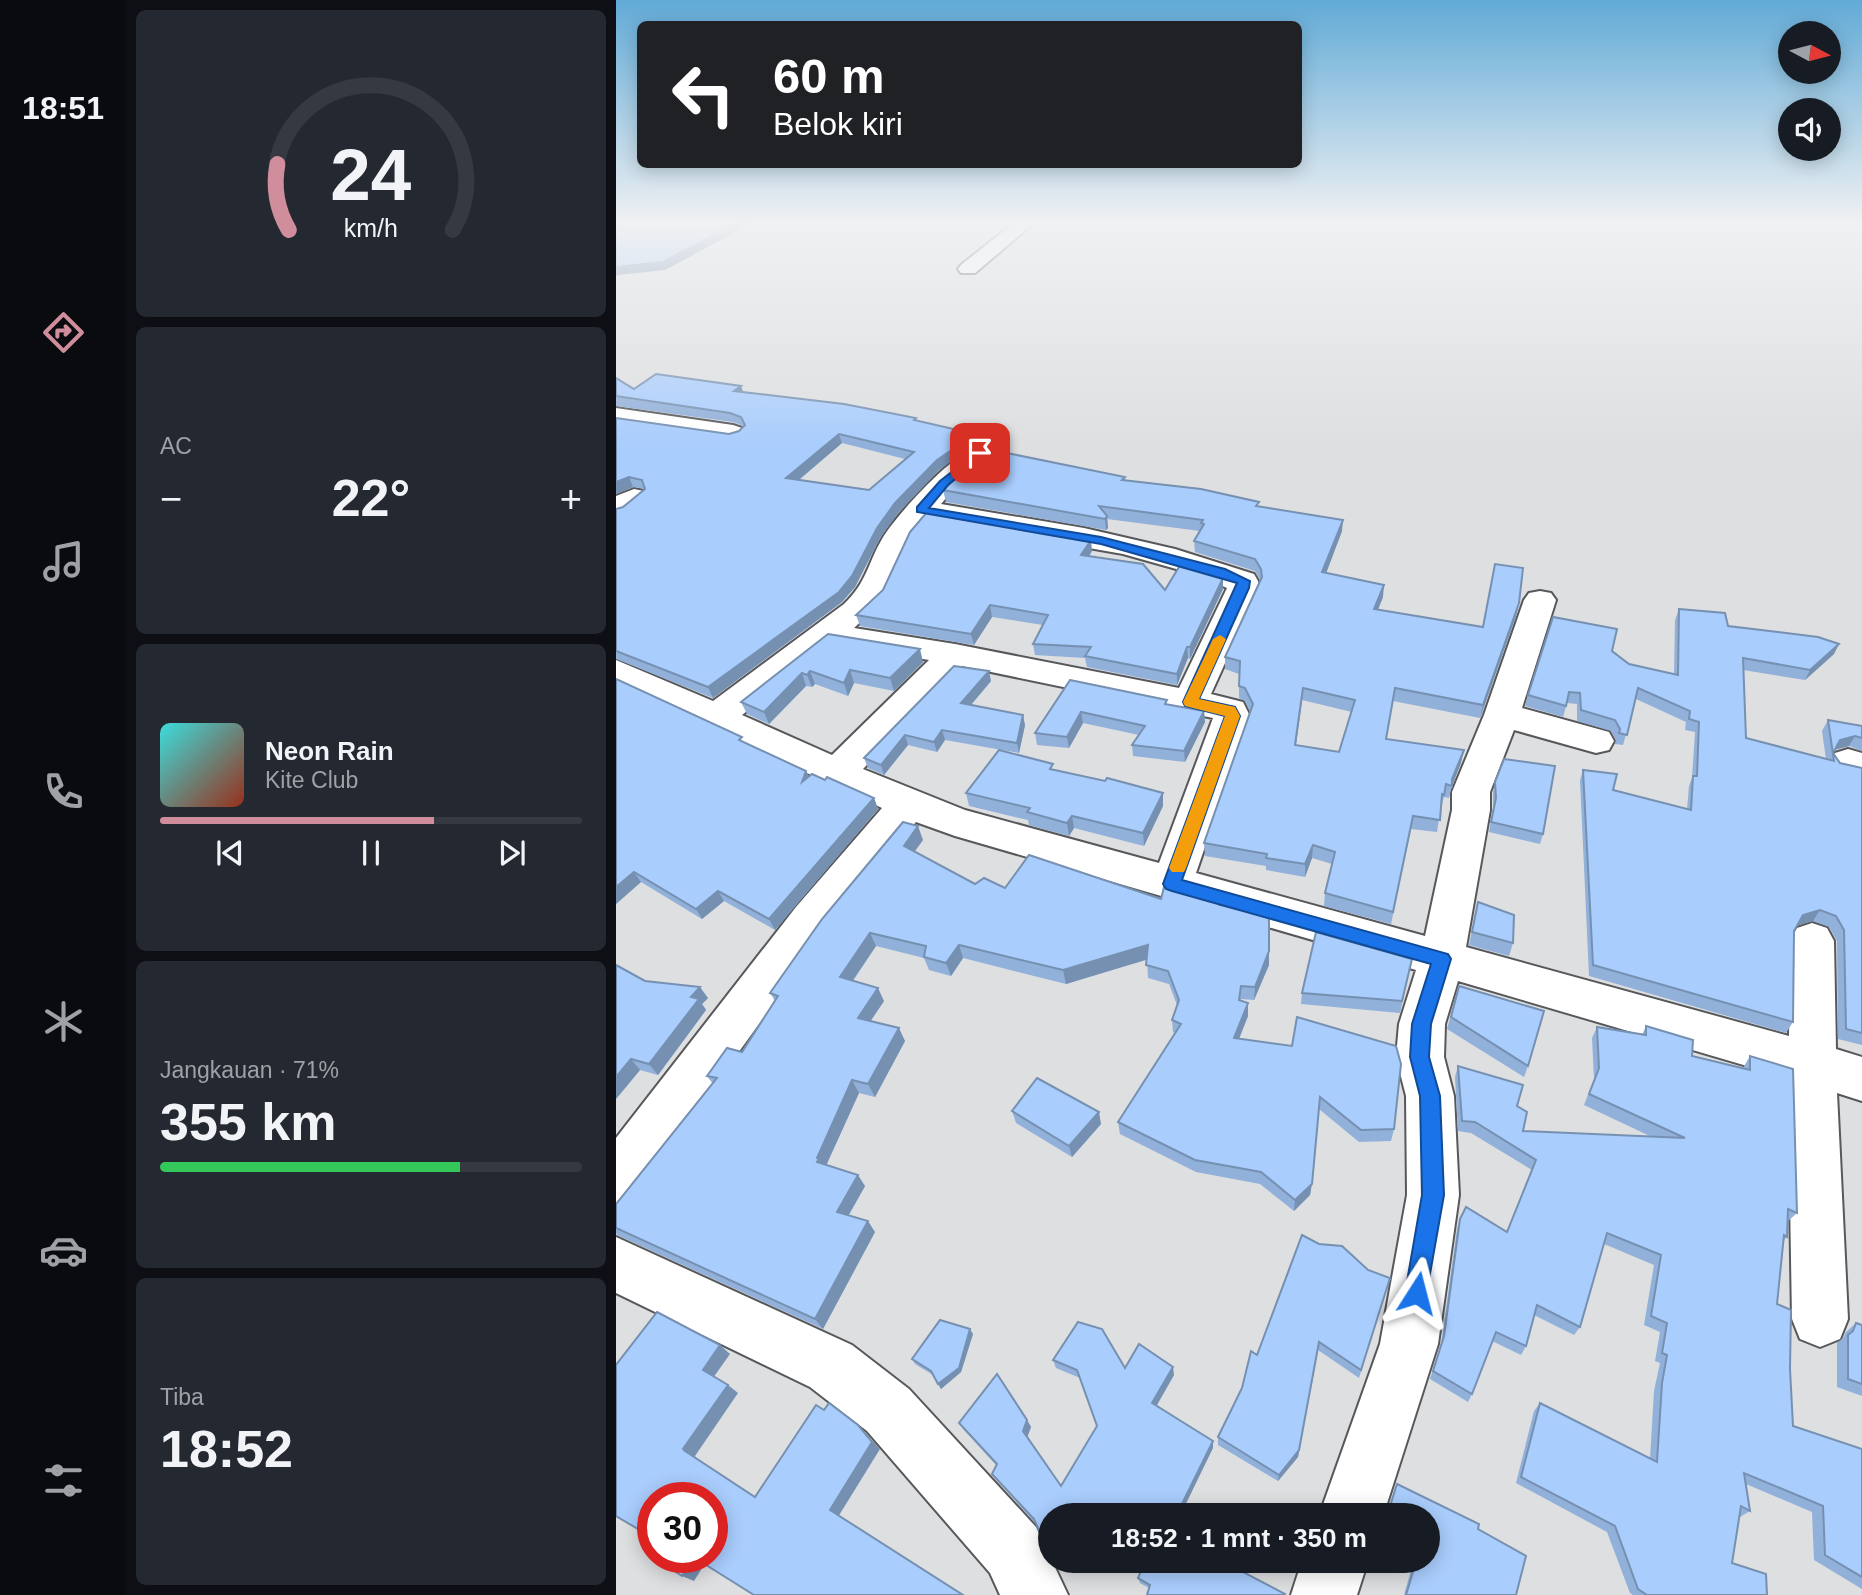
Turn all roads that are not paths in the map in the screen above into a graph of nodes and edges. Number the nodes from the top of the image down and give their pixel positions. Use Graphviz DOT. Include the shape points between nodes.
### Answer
graph roads {
  1 [pos="616,416"];
  2 [pos="733,433"];
  3 [pos="980,453"];
  4 [pos="921,510"];
  5 [pos="1540,600"];
  6 [pos="823,633"];
  7 [pos="956,654"];
  8 [pos="616,671"];
  9 [pos="1190,702"];
  10 [pos="1502,715"];
  11 [pos="716,717"];
  12 [pos="1596,741"];
  13 [pos="836,773"];
  14 [pos="909,803"];
  15 [pos="1172,884"];
  16 [pos="1812,941"];
  17 [pos="1442,959"];
  18 [pos="1812,1064"];
  19 [pos="1862,1079"];
  20 [pos="616,1179"];
  21 [pos="616,1264"];
  22 [pos="1820,1319"];
  23 [pos="1355,1503"];
  24 [pos="1331,1573"];
  25 [pos="1035,1595"];
  26 [pos="1324,1595"];
  1 -- 2 [label="street"];
  3 -- 4 [label="street"];
  4 -- 6 [label="street" via="897,539 873,593"];
  4 -- 9 [label="street" via="1101,541 1243,581"];
  5 -- 10 [label="street"];
  6 -- 7 [label="street"];
  6 -- 11 [label="street"];
  7 -- 9 [label="street"];
  7 -- 13 [label="street"];
  8 -- 11 [label="street"];
  9 -- 15 [label="street" via="1230,710 1232,716"];
  10 -- 12 [label="street"];
  10 -- 17 [label="street" via="1471,792"];
  11 -- 13 [label="street"];
  13 -- 14 [label="street"];
  14 -- 15 [label="street" via="955,822"];
  14 -- 20 [label="street" via="811,919"];
  15 -- 17 [label="street"];
  16 -- 18 [label="street"];
  17 -- 18 [label="street"];
  17 -- 23 [label="street" via="1422,1024 1420,1057 1430,1096 1433,1195 1409,1344"];
  18 -- 19 [label="street"];
  18 -- 22 [label="street"];
  21 -- 25 [label="street" via="831,1366 888,1410 1013,1550"];
  24 -- 26 [label="street"];
}
